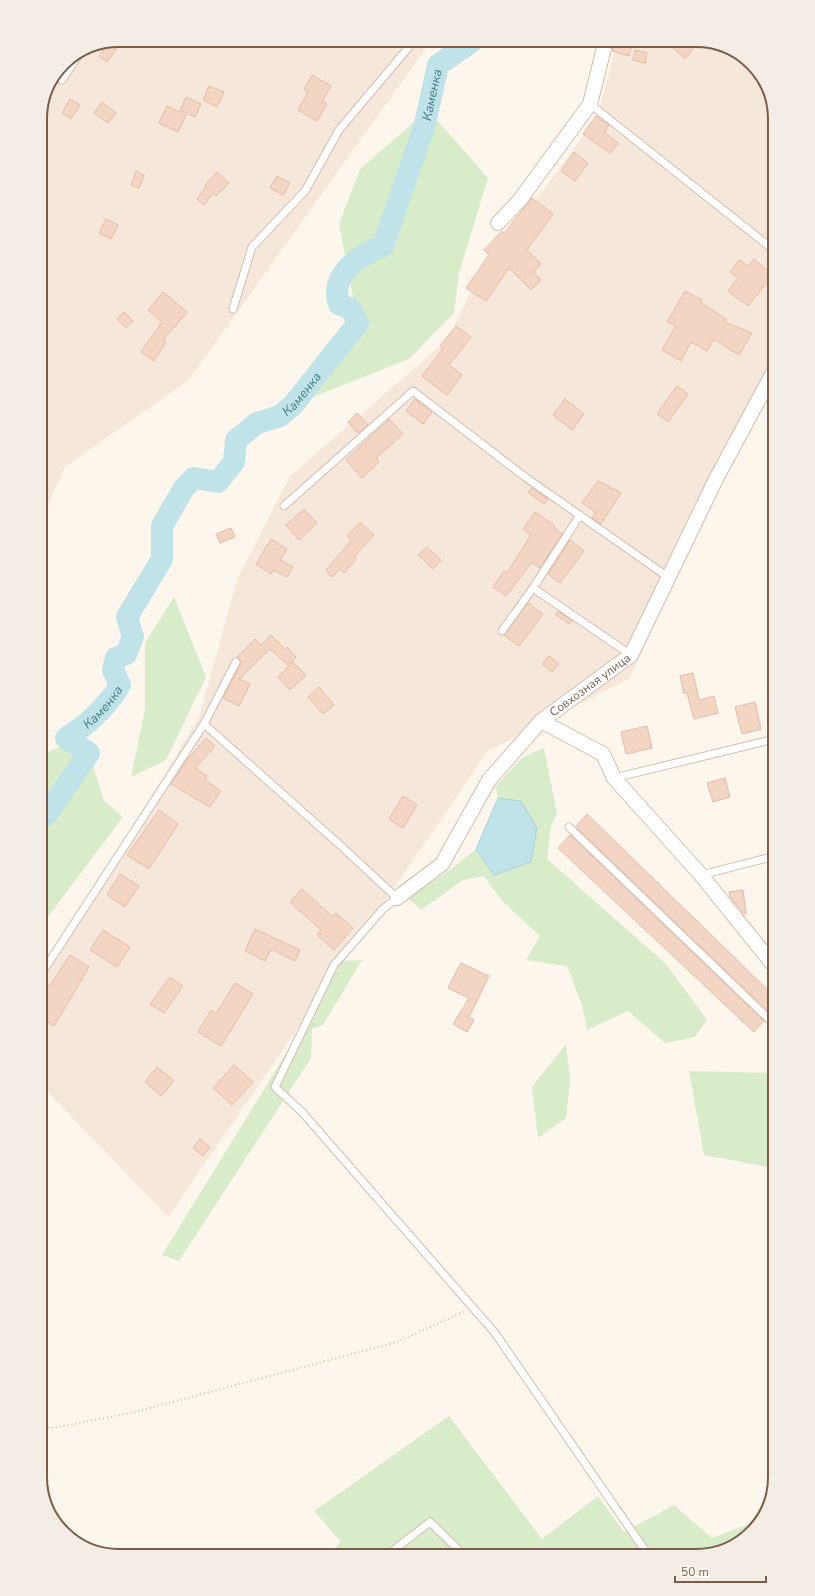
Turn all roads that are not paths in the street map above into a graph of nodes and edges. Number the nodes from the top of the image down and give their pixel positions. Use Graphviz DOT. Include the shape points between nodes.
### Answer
graph roads {
  1 [pos="408,47"];
  2 [pos="604,47"];
  3 [pos="72,64"];
  4 [pos="60,78"];
  5 [pos="590,104"];
  6 [pos="498,223"];
  7 [pos="768,245"];
  8 [pos="233,309"];
  9 [pos="768,385"];
  10 [pos="284,506"];
  11 [pos="580,515"];
  12 [pos="668,577"];
  13 [pos="533,588"];
  14 [pos="502,631"];
  15 [pos="631,655"];
  16 [pos="236,662"];
  17 [pos="541,721"];
  18 [pos="204,724"];
  19 [pos="768,742"];
  20 [pos="614,778"];
  21 [pos="569,826"];
  22 [pos="768,858"];
  23 [pos="701,875"];
  24 [pos="396,898"];
  25 [pos="768,958"];
  26 [pos="47,965"];
  27 [pos="768,1017"];
  28 [pos="395,1549"];
  29 [pos="458,1549"];
  30 [pos="644,1549"];
  1 -- 8 [label="lane" via="340,130 305,190 252,246"];
  2 -- 5 [label="street"];
  3 -- 4 [label="lane" via="62,80"];
  5 -- 6 [label="street" via="519,202"];
  5 -- 7 [label="lane"];
  9 -- 12 [label="street, Совхозная улица" via="716,478"];
  10 -- 11 [label="lane" via="413,390 525,477"];
  11 -- 12 [label="lane"];
  11 -- 13 [label="lane"];
  12 -- 15 [label="street, Совхозная улица"];
  13 -- 14 [label="lane"];
  13 -- 15 [label="lane"];
  15 -- 17 [label="street, Совхозная улица"];
  16 -- 18 [label="lane"];
  17 -- 20 [label="street" via="603,754"];
  17 -- 24 [label="street, Совхозная улица" via="489,780 442,864"];
  18 -- 24 [label="lane"];
  18 -- 26 [label="lane"];
  19 -- 20 [label="lane"];
  20 -- 23 [label="street"];
  21 -- 27 [label="lane"];
  22 -- 23 [label="lane"];
  23 -- 25 [label="street"];
  24 -- 30 [label="lane" via="383,909 334,965 275,1087 302,1112 495,1333"];
  28 -- 29 [label="lane" via="430,1522"];
}
